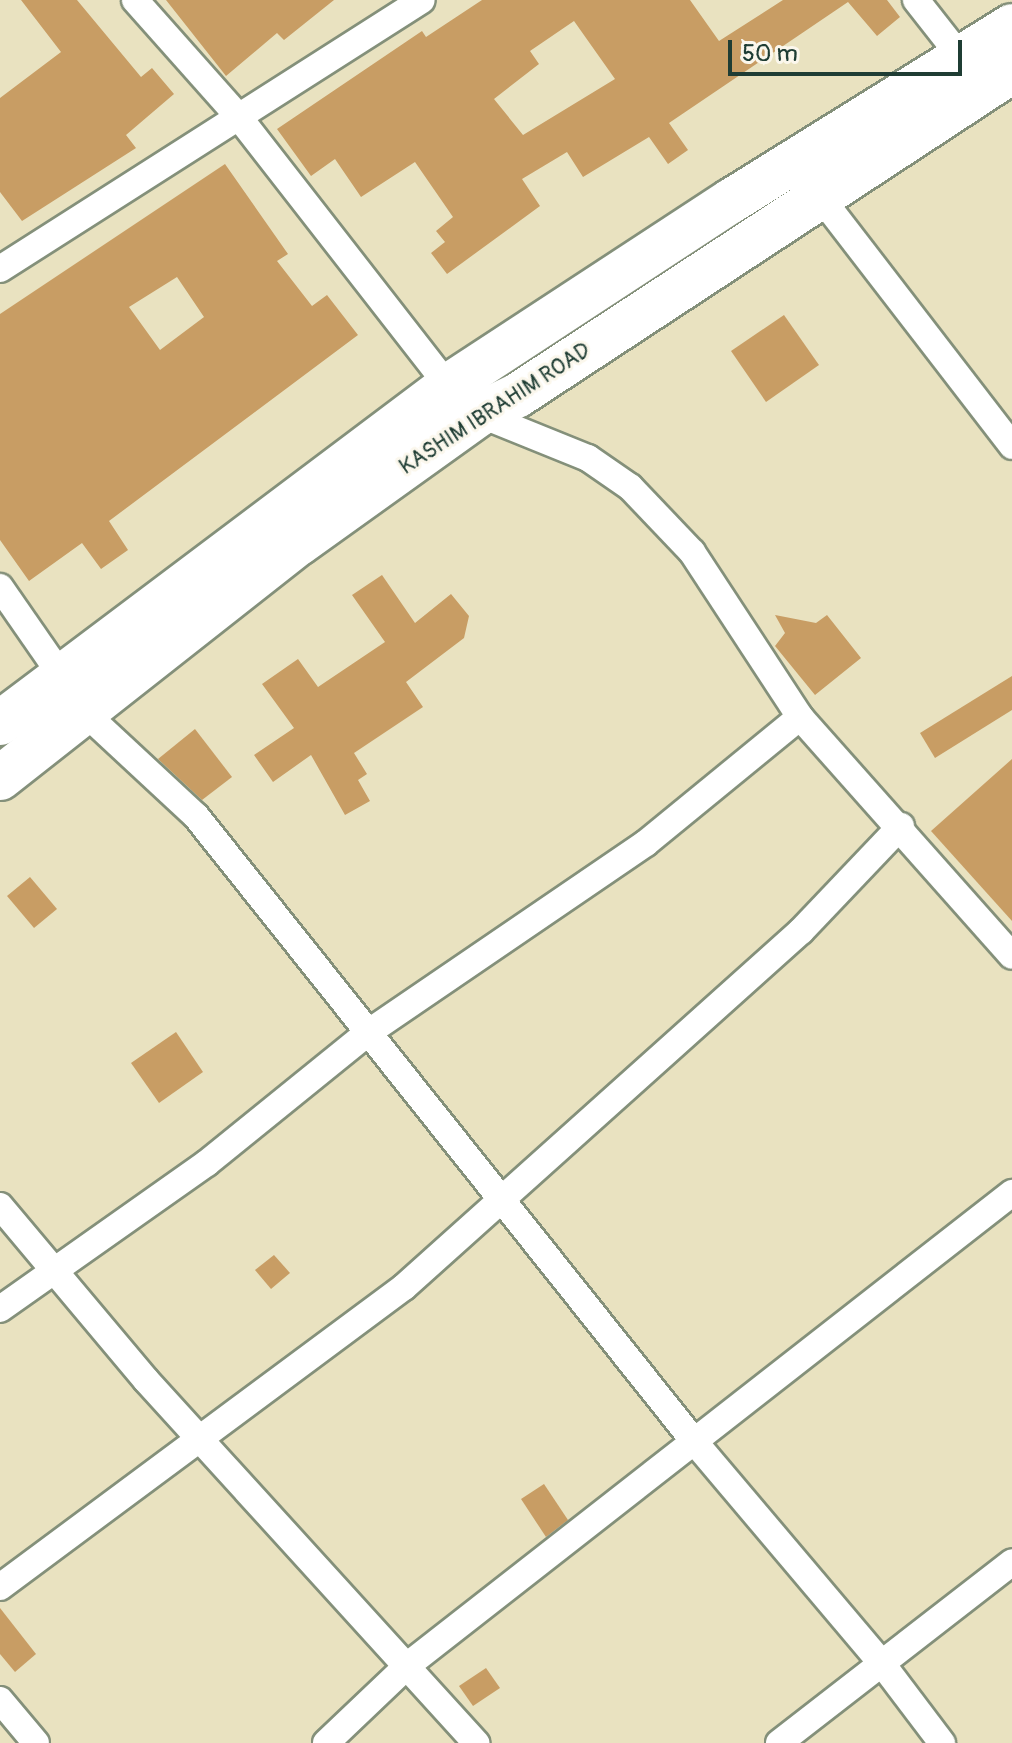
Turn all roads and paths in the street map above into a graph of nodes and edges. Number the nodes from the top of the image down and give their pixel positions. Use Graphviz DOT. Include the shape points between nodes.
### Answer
graph roads {
  1 [pos="135,0"];
  2 [pos="422,0"];
  3 [pos="916,0"];
  4 [pos="1012,26"];
  5 [pos="963,60"];
  6 [pos="1012,71"];
  7 [pos="238,116"];
  8 [pos="808,181"];
  9 [pos="0,269"];
  10 [pos="464,400"];
  11 [pos="1012,446"];
  12 [pos="0,587"];
  13 [pos="72,693"];
  14 [pos="800,717"];
  15 [pos="0,723"];
  16 [pos="0,778"];
  17 [pos="901,826"];
  18 [pos="1012,956"];
  19 [pos="369,1032"];
  20 [pos="1012,1193"];
  21 [pos="502,1197"];
  22 [pos="0,1206"];
  23 [pos="54,1272"];
  24 [pos="0,1309"];
  25 [pos="201,1437"];
  26 [pos="693,1440"];
  27 [pos="1012,1562"];
  28 [pos="0,1587"];
  29 [pos="408,1665"];
  30 [pos="883,1665"];
  31 [pos="0,1700"];
  32 [pos="36,1743"];
  33 [pos="326,1743"];
  34 [pos="476,1743"];
  35 [pos="779,1743"];
  36 [pos="942,1743"];
  1 -- 7 [label="street"];
  2 -- 7 [label="street"];
  3 -- 5 [label="street"];
  4 -- 5 [label="highway, KASHIM IBRAHIM ROAD"];
  5 -- 8 [label="highway, KASHIM IBRAHIM ROAD"];
  6 -- 8 [label="highway, KASHIM IBRAHIM ROAD"];
  7 -- 9 [label="street"];
  7 -- 10 [label="street"];
  8 -- 10 [label="highway, KASHIM IBRAHIM ROAD"];
  8 -- 11 [label="street"];
  10 -- 13 [label="highway, KASHIM IBRAHIM ROAD"];
  10 -- 14 [label="street" via="588,458 630,487 692,552"];
  12 -- 13 [label="street"];
  13 -- 15 [label="highway, KASHIM IBRAHIM ROAD"];
  13 -- 16 [label="highway, KASHIM IBRAHIM ROAD"];
  13 -- 19 [label="street" via="196,816"];
  14 -- 17 [label="street"];
  14 -- 19 [label="street" via="646,843"];
  17 -- 18 [label="street"];
  17 -- 21 [label="street" via="778,952"];
  19 -- 21 [label="street"];
  19 -- 23 [label="street" via="207,1163"];
  20 -- 26 [label="street"];
  21 -- 25 [label="street" via="404,1287"];
  21 -- 26 [label="street"];
  22 -- 23 [label="street"];
  23 -- 24 [label="street"];
  23 -- 25 [label="street"];
  25 -- 28 [label="street"];
  25 -- 29 [label="street"];
  26 -- 29 [label="street"];
  26 -- 30 [label="street"];
  27 -- 30 [label="street"];
  29 -- 33 [label="street"];
  29 -- 34 [label="street"];
  30 -- 35 [label="street"];
  30 -- 36 [label="street"];
  31 -- 32 [label="street"];
}
